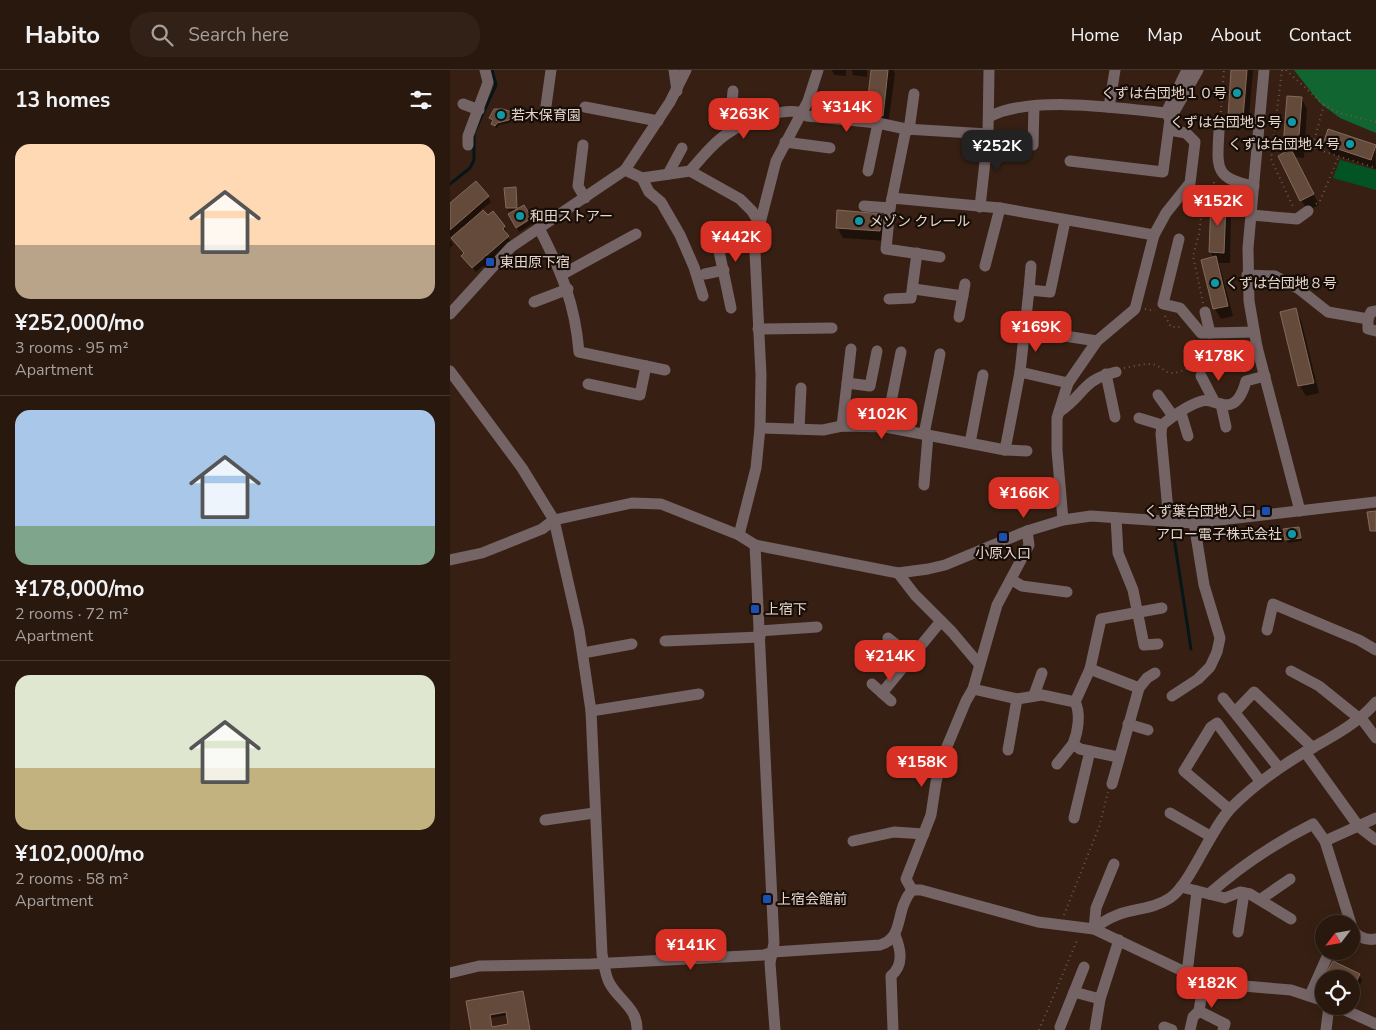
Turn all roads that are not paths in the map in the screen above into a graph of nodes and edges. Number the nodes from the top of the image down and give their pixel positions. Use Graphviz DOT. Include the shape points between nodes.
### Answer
graph roads {
  1 [pos="485,70"];
  2 [pos="551,70"];
  3 [pos="674,70"];
  4 [pos="686,70"];
  5 [pos="818,70"];
  6 [pos="989,70"];
  7 [pos="1114,70"];
  8 [pos="1187,70"];
  9 [pos="1198,70"];
  10 [pos="1264,70"];
  11 [pos="677,91"];
  12 [pos="733,91"];
  13 [pos="914,94"];
  14 [pos="463,104"];
  15 [pos="546,106"];
  16 [pos="1034,106"];
  17 [pos="585,107"];
  18 [pos="1109,107"];
  19 [pos="479,110"];
  20 [pos="802,112"];
  21 [pos="988,117"];
  22 [pos="658,121"];
  23 [pos="1169,121"];
  24 [pos="878,123"];
  25 [pos="908,129"];
  26 [pos="731,131"];
  27 [pos="1219,132"];
  28 [pos="988,134"];
  29 [pos="785,142"];
  30 [pos="468,145"];
  31 [pos="583,145"];
  32 [pos="1033,145"];
  33 [pos="682,148"];
  34 [pos="830,148"];
  35 [pos="1070,161"];
  36 [pos="625,170"];
  37 [pos="690,171"];
  38 [pos="868,171"];
  39 [pos="668,174"];
  40 [pos="642,178"];
  41 [pos="1254,186"];
  42 [pos="585,198"];
  43 [pos="891,203"];
  44 [pos="864,206"];
  45 [pos="980,207"];
  46 [pos="1000,208"];
  47 [pos="1303,214"];
  48 [pos="1251,215"];
  49 [pos="1065,221"];
  50 [pos="539,228"];
  51 [pos="759,228"];
  52 [pos="636,234"];
  53 [pos="1154,235"];
  54 [pos="1179,240"];
  55 [pos="917,253"];
  56 [pos="940,257"];
  57 [pos="985,266"];
  58 [pos="1031,266"];
  59 [pos="724,270"];
  60 [pos="563,274"];
  61 [pos="705,274"];
  62 [pos="1247,276"];
  63 [pos="965,284"];
  64 [pos="568,289"];
  65 [pos="914,289"];
  66 [pos="1029,290"];
  67 [pos="703,296"];
  68 [pos="963,296"];
  69 [pos="889,299"];
  70 [pos="534,302"];
  71 [pos="731,308"];
  72 [pos="1205,312"];
  73 [pos="450,314"];
  74 [pos="1372,315"];
  75 [pos="959,317"];
  76 [pos="832,328"];
  77 [pos="758,329"];
  78 [pos="1026,330"];
  79 [pos="1376,331"];
  80 [pos="1254,332"];
  81 [pos="1210,333"];
  82 [pos="1097,341"];
  83 [pos="1257,347"];
  84 [pos="851,349"];
  85 [pos="877,351"];
  86 [pos="900,352"];
  87 [pos="940,354"];
  88 [pos="1193,357"];
  89 [pos="646,366"];
  90 [pos="665,370"];
  91 [pos="450,371"];
  92 [pos="1020,372"];
  93 [pos="983,375"];
  94 [pos="1201,376"];
  95 [pos="1264,376"];
  96 [pos="847,383"];
  97 [pos="1068,383"];
  98 [pos="588,384"];
  99 [pos="801,388"];
  100 [pos="1158,395"];
  101 [pos="1217,403"];
  102 [pos="1110,411"];
  103 [pos="1058,412"];
  104 [pos="1177,414"];
  105 [pos="1139,418"];
  106 [pos="1162,425"];
  107 [pos="842,426"];
  108 [pos="886,427"];
  109 [pos="1226,427"];
  110 [pos="760,428"];
  111 [pos="799,429"];
  112 [pos="926,434"];
  113 [pos="1188,436"];
  114 [pos="970,442"];
  115 [pos="1006,450"];
  116 [pos="1027,452"];
  117 [pos="924,485"];
  118 [pos="1376,502"];
  119 [pos="1300,511"];
  120 [pos="1116,518"];
  121 [pos="554,520"];
  122 [pos="1063,520"];
  123 [pos="1169,522"];
  124 [pos="1194,523"];
  125 [pos="1026,532"];
  126 [pos="739,535"];
  127 [pos="755,545"];
  128 [pos="450,560"];
  129 [pos="898,573"];
  130 [pos="1012,580"];
  131 [pos="1066,592"];
  132 [pos="1162,608"];
  133 [pos="1138,612"];
  134 [pos="941,620"];
  135 [pos="817,627"];
  136 [pos="1267,630"];
  137 [pos="760,634"];
  138 [pos="888,638"];
  139 [pos="665,640"];
  140 [pos="632,644"];
  141 [pos="1158,644"];
  142 [pos="1376,650"];
  143 [pos="583,653"];
  144 [pos="912,657"];
  145 [pos="980,664"];
  146 [pos="1090,669"];
  147 [pos="1291,671"];
  148 [pos="1042,673"];
  149 [pos="1155,673"];
  150 [pos="872,684"];
  151 [pos="973,690"];
  152 [pos="1137,692"];
  153 [pos="699,694"];
  154 [pos="1034,694"];
  155 [pos="1172,696"];
  156 [pos="1223,698"];
  157 [pos="1017,699"];
  158 [pos="1075,702"];
  159 [pos="1376,702"];
  160 [pos="591,711"];
  161 [pos="1235,712"];
  162 [pos="1361,719"];
  163 [pos="1128,724"];
  164 [pos="1148,730"];
  165 [pos="1376,738"];
  166 [pos="1073,744"];
  167 [pos="1008,750"];
  168 [pos="1309,750"];
  169 [pos="1090,751"];
  170 [pos="1118,757"];
  171 [pos="1057,764"];
  172 [pos="1279,768"];
  173 [pos="1260,781"];
  174 [pos="1112,784"];
  175 [pos="1229,809"];
  176 [pos="1170,813"];
  177 [pos="594,814"];
  178 [pos="1074,818"];
  179 [pos="1376,818"];
  180 [pos="545,820"];
  181 [pos="1359,827"];
  182 [pos="924,834"];
  183 [pos="1210,836"];
  184 [pos="1376,840"];
  185 [pos="853,841"];
  186 [pos="1325,841"];
  187 [pos="1114,864"];
  188 [pos="1290,879"];
  189 [pos="1181,887"];
  190 [pos="912,890"];
  191 [pos="1197,891"];
  192 [pos="1244,893"];
  193 [pos="1209,894"];
  194 [pos="1261,900"];
  195 [pos="1347,915"];
  196 [pos="1291,919"];
  197 [pos="1088,929"];
  198 [pos="1238,932"];
  199 [pos="896,935"];
  200 [pos="1360,937"];
  201 [pos="1376,939"];
  202 [pos="1119,940"];
  203 [pos="774,952"];
  204 [pos="1326,960"];
  205 [pos="604,963"];
  206 [pos="1084,968"];
  207 [pos="450,973"];
  208 [pos="1187,973"];
  209 [pos="1204,980"];
  210 [pos="1074,992"];
  211 [pos="1310,995"];
  212 [pos="1315,997"];
  213 [pos="1100,1000"];
  214 [pos="1199,1011"];
  215 [pos="1328,1015"];
  216 [pos="1356,1015"];
  217 [pos="1376,1024"];
  218 [pos="1060,1027"];
  219 [pos="637,1030"];
  220 [pos="775,1030"];
  221 [pos="893,1030"];
  222 [pos="1095,1030"];
  223 [pos="1190,1030"];
  224 [pos="1223,1030"];
  225 [pos="1326,1030"];
  1 -- 19 [label="street" via="488,82"];
  2 -- 15 [label="street"];
  3 -- 11 [label="street"];
  4 -- 11 [label="street"];
  5 -- 20 [label="street"];
  6 -- 21 [label="street"];
  7 -- 18 [label="street"];
  8 -- 23 [label="street"];
  9 -- 23 [label="street"];
  10 -- 41 [label="street"];
  11 -- 22 [label="street"];
  12 -- 26 [label="street"];
  13 -- 25 [label="street"];
  14 -- 19 [label="street"];
  16 -- 18 [label="street"];
  16 -- 21 [label="street"];
  16 -- 32 [label="street"];
  17 -- 22 [label="street" via="603,115"];
  18 -- 23 [label="street"];
  19 -- 30 [label="street" via="468,136"];
  20 -- 24 [label="street" via="807,116"];
  20 -- 26 [label="street" via="786,110"];
  20 -- 29 [label="street"];
  21 -- 28 [label="street"];
  22 -- 36 [label="street"];
  23 -- 35 [label="street" via="1163,172"];
  23 -- 53 [label="street" via="1195,142 1192,173 1186,190 1166,213"];
  24 -- 25 [label="street"];
  24 -- 38 [label="street"];
  25 -- 28 [label="street"];
  25 -- 43 [label="street"];
  26 -- 37 [label="street" via="708,149"];
  27 -- 41 [label="street" via="1218,157 1224,174 1229,181"];
  28 -- 45 [label="street"];
  29 -- 34 [label="street"];
  29 -- 51 [label="street" via="776,161"];
  31 -- 42 [label="street" via="578,186"];
  33 -- 39 [label="street"];
  36 -- 40 [label="street"];
  36 -- 42 [label="street"];
  37 -- 39 [label="street"];
  37 -- 51 [label="street" via="740,199 752,211"];
  39 -- 40 [label="street"];
  40 -- 67 [label="street" via="680,235"];
  41 -- 48 [label="street"];
  42 -- 50 [label="street"];
  43 -- 44 [label="street"];
  43 -- 45 [label="street"];
  43 -- 55 [label="street" via="886,249"];
  45 -- 46 [label="street"];
  46 -- 49 [label="street"];
  46 -- 57 [label="street"];
  47 -- 48 [label="street"];
  48 -- 62 [label="street"];
  49 -- 53 [label="street"];
  49 -- 66 [label="street" via="1050,292"];
  50 -- 60 [label="street"];
  50 -- 73 [label="street" via="511,247"];
  51 -- 59 [label="street" via="716,232"];
  51 -- 77 [label="street" via="755,252"];
  52 -- 60 [label="street"];
  53 -- 82 [label="street" via="1135,307"];
  54 -- 81 [label="street" via="1163,304 1180,308 1201,333"];
  55 -- 56 [label="street"];
  55 -- 65 [label="street"];
  58 -- 66 [label="street"];
  59 -- 61 [label="street"];
  59 -- 71 [label="street"];
  60 -- 64 [label="street"];
  62 -- 74 [label="street" via="1275,276 1299,289 1328,312"];
  62 -- 80 [label="street"];
  63 -- 68 [label="street"];
  64 -- 70 [label="street"];
  64 -- 89 [label="street" via="577,322 579,352"];
  65 -- 68 [label="street"];
  65 -- 69 [label="street" via="911,298"];
  66 -- 78 [label="street"];
  68 -- 75 [label="street"];
  72 -- 81 [label="street"];
  74 -- 79 [label="street" via="1368,329"];
  76 -- 77 [label="street"];
  77 -- 110 [label="street"];
  78 -- 82 [label="street"];
  78 -- 92 [label="street"];
  80 -- 81 [label="street"];
  80 -- 83 [label="street"];
  82 -- 97 [label="street"];
  83 -- 88 [label="street" via="1213,347"];
  83 -- 95 [label="street"];
  84 -- 96 [label="street"];
  85 -- 96 [label="street" via="870,386"];
  86 -- 108 [label="street"];
  87 -- 112 [label="street"];
  89 -- 90 [label="street"];
  89 -- 98 [label="street" via="640,395"];
  91 -- 121 [label="street" via="522,468"];
  92 -- 97 [label="street"];
  92 -- 115 [label="street"];
  93 -- 114 [label="street"];
  94 -- 101 [label="street"];
  95 -- 101 [label="street" via="1246,381 1238,400"];
  95 -- 119 [label="street"];
  96 -- 107 [label="street"];
  97 -- 103 [label="street"];
  99 -- 111 [label="street"];
  100 -- 104 [label="street"];
  101 -- 104 [label="street" via="1203,400"];
  101 -- 109 [label="street"];
  102 -- 103 [label="street" via="1111,373 1088,383"];
  103 -- 122 [label="street" via="1057,450"];
  104 -- 106 [label="street"];
  104 -- 113 [label="street"];
  105 -- 106 [label="street"];
  106 -- 123 [label="street"];
  107 -- 108 [label="street"];
  107 -- 111 [label="street" via="823,430"];
  108 -- 112 [label="street"];
  110 -- 111 [label="street"];
  110 -- 126 [label="street" via="756,468"];
  112 -- 114 [label="street"];
  112 -- 117 [label="street"];
  114 -- 115 [label="street"];
  115 -- 116 [label="street"];
  118 -- 119 [label="street"];
  119 -- 124 [label="street"];
  120 -- 122 [label="street" via="1092,516"];
  120 -- 123 [label="street"];
  120 -- 133 [label="street" via="1118,553"];
  121 -- 126 [label="street" via="632,503 662,504"];
  121 -- 128 [label="street" via="542,529 482,553"];
  121 -- 143 [label="street"];
  122 -- 125 [label="street"];
  123 -- 124 [label="street"];
  124 -- 155 [label="street" via="1204,585 1220,638 1210,667"];
  125 -- 129 [label="street" via="945,565"];
  125 -- 130 [label="street" via="1029,545"];
  126 -- 127 [label="street"];
  127 -- 129 [label="street"];
  127 -- 137 [label="street"];
  129 -- 134 [label="street" via="914,595"];
  130 -- 131 [label="street" via="1022,586"];
  130 -- 145 [label="street" via="1004,589"];
  132 -- 133 [label="street"];
  133 -- 141 [label="street" via="1144,645"];
  133 -- 146 [label="street" via="1101,619"];
  134 -- 144 [label="street"];
  134 -- 145 [label="street"];
  135 -- 137 [label="street"];
  136 -- 142 [label="street" via="1273,604"];
  137 -- 139 [label="street"];
  137 -- 203 [label="street"];
  138 -- 144 [label="street"];
  140 -- 143 [label="street"];
  143 -- 160 [label="street"];
  144 -- 150 [label="street" via="887,697"];
  145 -- 151 [label="street"];
  146 -- 152 [label="street"];
  146 -- 158 [label="street"];
  147 -- 162 [label="street" via="1319,686"];
  148 -- 154 [label="street"];
  149 -- 152 [label="street"];
  151 -- 157 [label="street"];
  151 -- 182 [label="street" via="943,756"];
  152 -- 163 [label="street"];
  153 -- 160 [label="street"];
  154 -- 157 [label="street"];
  154 -- 158 [label="street"];
  156 -- 161 [label="street"];
  157 -- 167 [label="street"];
  158 -- 166 [label="street" via="1078,723"];
  159 -- 162 [label="street"];
  160 -- 177 [label="street"];
  161 -- 168 [label="street" via="1254,692"];
  161 -- 172 [label="street"];
  162 -- 165 [label="street"];
  162 -- 168 [label="street"];
  163 -- 164 [label="street"];
  163 -- 170 [label="street"];
  166 -- 169 [label="street"];
  166 -- 171 [label="street"];
  168 -- 172 [label="street"];
  168 -- 181 [label="street"];
  169 -- 170 [label="street"];
  169 -- 178 [label="street"];
  170 -- 174 [label="street"];
  172 -- 173 [label="street"];
  173 -- 175 [label="street"];
  173 -- 175 [label="street" via="1217,723 1211,727 1184,771"];
  175 -- 183 [label="street"];
  176 -- 183 [label="street"];
  177 -- 180 [label="street"];
  177 -- 205 [label="street"];
  179 -- 181 [label="street"];
  181 -- 184 [label="street"];
  181 -- 186 [label="street"];
  182 -- 185 [label="street" via="894,832"];
  182 -- 190 [label="street" via="906,879"];
  183 -- 189 [label="street"];
  186 -- 193 [label="street" via="1313,824 1278,841"];
  186 -- 195 [label="street"];
  187 -- 197 [label="street"];
  188 -- 194 [label="street"];
  189 -- 191 [label="street"];
  189 -- 197 [label="street" via="1160,903 1106,918"];
  190 -- 197 [label="street" via="1038,922"];
  190 -- 199 [label="street" via="903,900"];
  191 -- 193 [label="street"];
  191 -- 208 [label="street"];
  192 -- 193 [label="street" via="1225,898"];
  192 -- 194 [label="street"];
  192 -- 198 [label="street"];
  194 -- 196 [label="street"];
  197 -- 202 [label="street"];
  199 -- 203 [label="street" via="889,943 880,945"];
  199 -- 221 [label="street" via="900,964 891,976"];
  200 -- 201 [label="street"];
  202 -- 208 [label="street"];
  202 -- 213 [label="street"];
  203 -- 205 [label="street"];
  203 -- 220 [label="street" via="770,963"];
  204 -- 211 [label="street"];
  205 -- 207 [label="street" via="480,966"];
  205 -- 219 [label="street" via="609,983 632,1011"];
  206 -- 210 [label="street"];
  208 -- 209 [label="street"];
  209 -- 211 [label="street"];
  209 -- 214 [label="street"];
  210 -- 213 [label="street"];
  210 -- 218 [label="street"];
  211 -- 212 [label="street"];
  213 -- 222 [label="street"];
  214 -- 223 [label="street" via="1193,1017"];
  214 -- 224 [label="street" via="1225,1024"];
  215 -- 225 [label="street"];
  216 -- 217 [label="street"];
}
